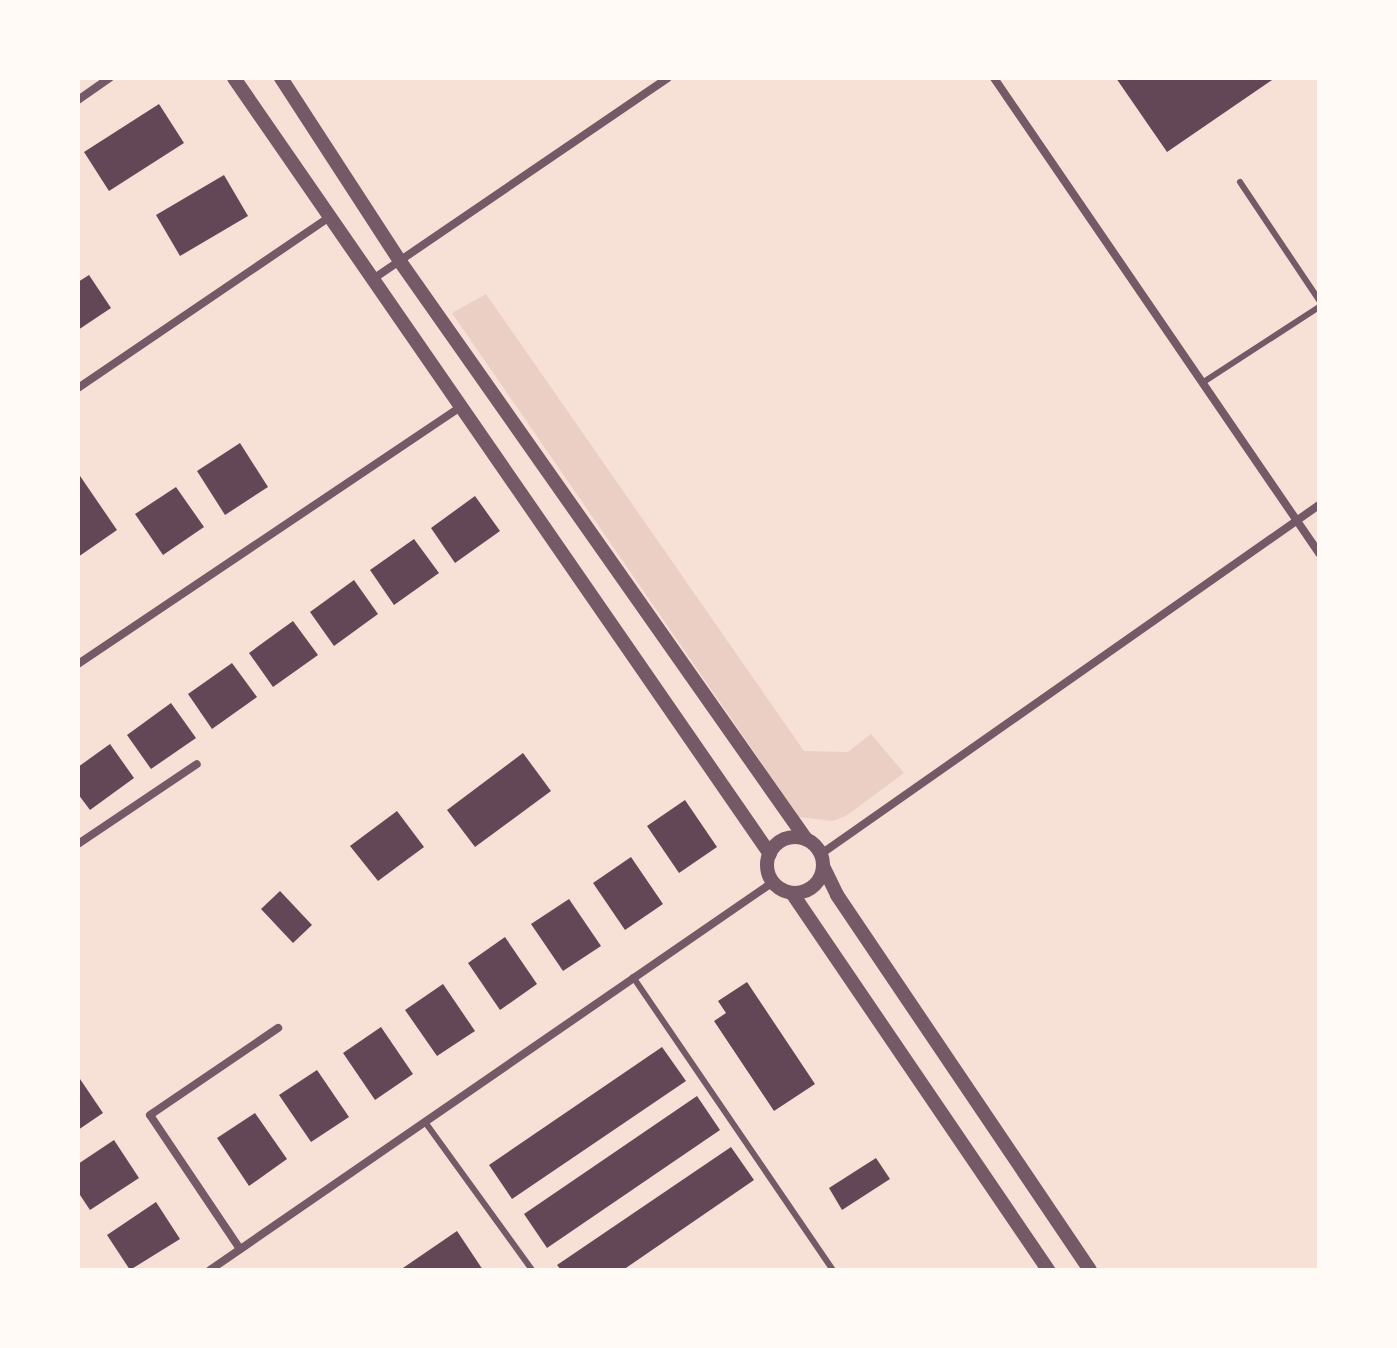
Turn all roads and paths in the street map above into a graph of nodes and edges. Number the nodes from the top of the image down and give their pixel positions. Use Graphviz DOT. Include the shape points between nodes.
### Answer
graph roads {
  1 [pos="110,78"];
  2 [pos="234,78"];
  3 [pos="281,78"];
  4 [pos="668,78"];
  5 [pos="994,78"];
  6 [pos="78,100"];
  7 [pos="1240,182"];
  8 [pos="330,217"];
  9 [pos="399,260"];
  10 [pos="373,279"];
  11 [pos="1319,300"];
  12 [pos="1319,307"];
  13 [pos="1202,383"];
  14 [pos="78,388"];
  15 [pos="459,408"];
  16 [pos="1319,505"];
  17 [pos="1297,520"];
  18 [pos="1319,553"];
  19 [pos="78,664"];
  20 [pos="197,764"];
  21 [pos="806,839"];
  22 [pos="78,844"];
  23 [pos="770,854"];
  24 [pos="822,860"];
  25 [pos="773,882"];
  26 [pos="792,893"];
  27 [pos="633,977"];
  28 [pos="278,1028"];
  29 [pos="425,1122"];
  30 [pos="240,1249"];
  31 [pos="210,1270"];
  32 [pos="532,1270"];
  33 [pos="833,1270"];
  34 [pos="1048,1270"];
  35 [pos="1090,1270"];
  1 -- 6 [label="street"];
  2 -- 8 [label="street"];
  3 -- 9 [label="street"];
  4 -- 9 [label="street"];
  5 -- 13 [label="street"];
  7 -- 11 [label="lane"];
  8 -- 10 [label="street"];
  8 -- 14 [label="street"];
  9 -- 10 [label="street"];
  9 -- 21 [label="street"];
  10 -- 15 [label="street"];
  12 -- 13 [label="lane"];
  13 -- 17 [label="street"];
  15 -- 19 [label="street"];
  15 -- 23 [label="street"];
  16 -- 17 [label="street"];
  17 -- 18 [label="street"];
  17 -- 24 [label="street"];
  20 -- 22 [label="street"];
  21 -- 23 [label="street" via="785,839"];
  21 -- 24 [label="street"];
  23 -- 25 [label="street"];
  24 -- 26 [label="street" via="813,886"];
  24 -- 35 [label="street" via="837,895"];
  25 -- 26 [label="street"];
  25 -- 27 [label="street"];
  26 -- 34 [label="street"];
  27 -- 29 [label="street"];
  27 -- 33 [label="lane"];
  28 -- 30 [label="street" via="150,1115"];
  29 -- 30 [label="street"];
  29 -- 32 [label="lane"];
  30 -- 31 [label="street"];
}
